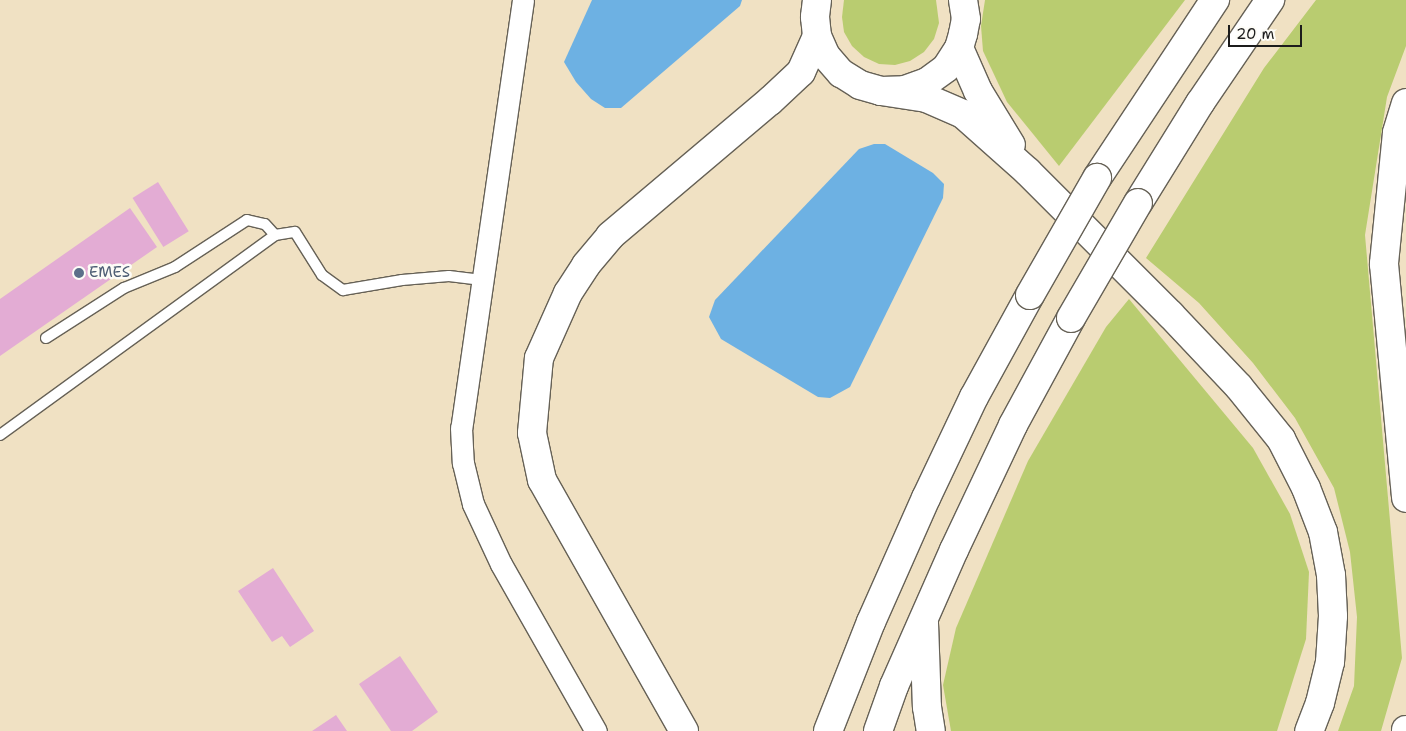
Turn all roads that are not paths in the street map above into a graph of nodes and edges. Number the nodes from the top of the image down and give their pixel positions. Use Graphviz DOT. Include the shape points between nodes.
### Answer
graph roads {
  1 [pos="523,0"];
  2 [pos="817,0"];
  3 [pos="1215,0"];
  4 [pos="1270,0"];
  5 [pos="967,6"];
  6 [pos="817,36"];
  7 [pos="959,48"];
  8 [pos="881,91"];
  9 [pos="1406,103"];
  10 [pos="1028,172"];
  11 [pos="275,236"];
  12 [pos="482,280"];
  13 [pos="46,338"];
  14 [pos="0,435"];
  15 [pos="1406,498"];
  16 [pos="924,614"];
  17 [pos="596,731"];
  18 [pos="684,731"];
  19 [pos="828,731"];
  20 [pos="878,731"];
  21 [pos="931,731"];
  22 [pos="1309,731"];
  1 -- 12 [label="street"];
  2 -- 6 [label="main road"];
  3 -- 19 [label="main road, bridge" via="1097,178 974,396 870,622"];
  4 -- 16 [label="main road, bridge" via="1200,102 1071,318 1013,425"];
  5 -- 7 [label="main road"];
  6 -- 8 [label="main road" via="826,56 841,73 860,85"];
  6 -- 18 [label="main road" via="801,72 795,78 610,236 568,293 539,358 532,434 542,480"];
  7 -- 8 [label="main road" via="946,68 927,82 905,90"];
  7 -- 10 [label="main road" via="978,91"];
  8 -- 10 [label="main road" via="926,98 963,114"];
  9 -- 15 [label="main road" via="1397,133 1384,264"];
  10 -- 22 [label="main road" via="1239,387 1280,439 1306,488 1323,532 1331,575 1333,616 1330,662"];
  11 -- 12 [label="lane" via="295,232 322,275 343,290 449,276"];
  11 -- 13 [label="lane" via="265,224 247,220 175,267 124,288"];
  11 -- 14 [label="lane"];
  12 -- 17 [label="street" via="461,428 462,463 471,496 501,564"];
  16 -- 20 [label="main road"];
  16 -- 21 [label="main road" via="927,708"];
}
